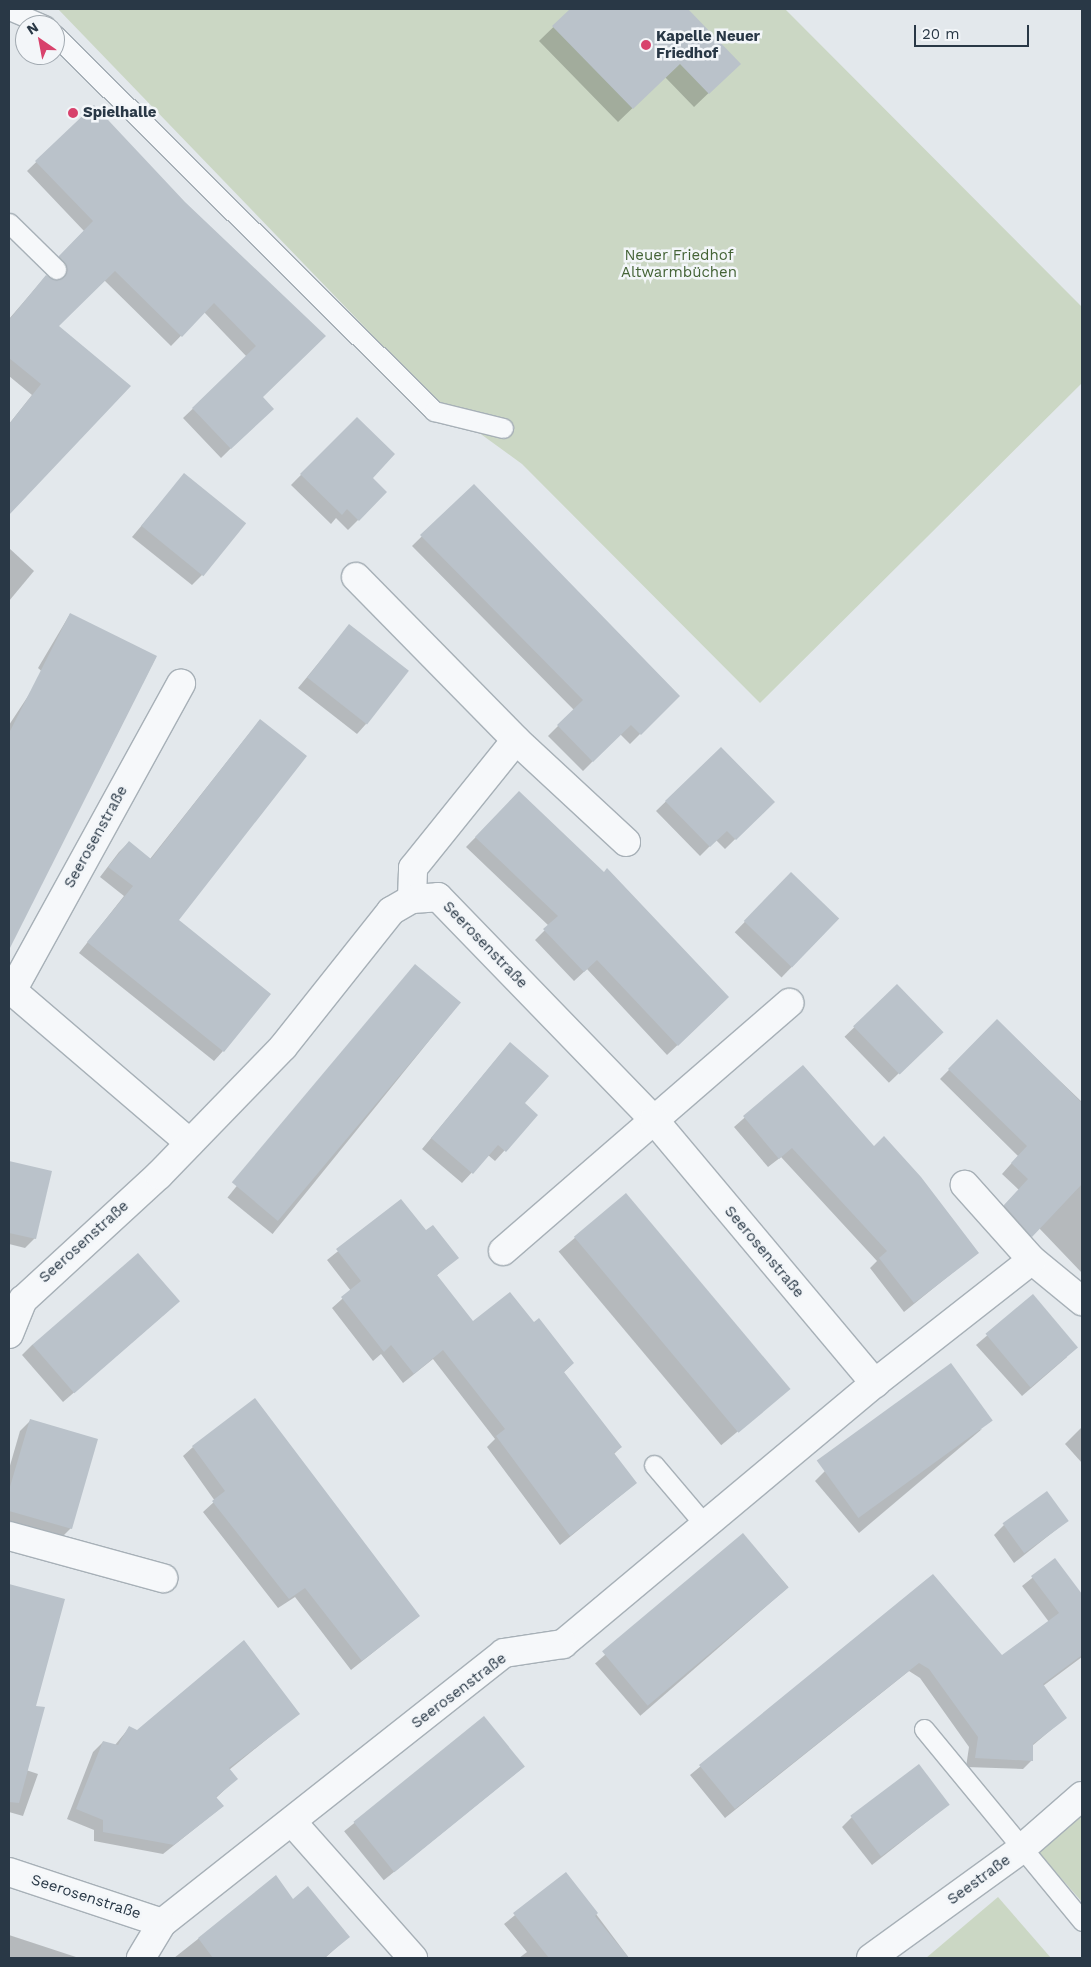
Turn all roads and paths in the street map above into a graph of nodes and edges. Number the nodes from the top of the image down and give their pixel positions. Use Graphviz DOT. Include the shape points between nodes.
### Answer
graph roads {
  1 [pos="9,10"];
  2 [pos="21,15"];
  3 [pos="65,45"];
  4 [pos="9,223"];
  5 [pos="56,269"];
  6 [pos="503,428"];
  7 [pos="356,577"];
  8 [pos="181,683"];
  9 [pos="516,740"];
  10 [pos="626,842"];
  11 [pos="412,899"];
  12 [pos="10,989"];
  13 [pos="789,1003"];
  14 [pos="654,1120"];
  15 [pos="190,1143"];
  16 [pos="965,1185"];
  17 [pos="503,1251"];
  18 [pos="1032,1260"];
  19 [pos="16,1296"];
  20 [pos="1082,1301"];
  21 [pos="9,1334"];
  22 [pos="875,1383"];
  23 [pos="654,1465"];
  24 [pos="704,1524"];
  25 [pos="9,1536"];
  26 [pos="163,1578"];
  27 [pos="924,1729"];
  28 [pos="1082,1796"];
  29 [pos="292,1823"];
  30 [pos="1020,1850"];
  31 [pos="9,1872"];
  32 [pos="1082,1921"];
  33 [pos="162,1923"];
  34 [pos="141,1958"];
  35 [pos="413,1958"];
  36 [pos="871,1958"];
  1 -- 2 [label="lane"];
  3 -- 6 [label="lane" via="434,411"];
  4 -- 5 [label="lane"];
  7 -- 9 [label="street"];
  8 -- 12 [label="street, Seerosenstraße"];
  9 -- 10 [label="street"];
  9 -- 11 [label="street" via="414,868"];
  11 -- 14 [label="street, Seerosenstraße" via="438,897"];
  11 -- 15 [label="street, Seerosenstraße" via="391,911 283,1046"];
  12 -- 15 [label="street, Seerosenstraße"];
  13 -- 14 [label="street"];
  14 -- 17 [label="street"];
  14 -- 22 [label="street, Seerosenstraße"];
  15 -- 19 [label="street, Seerosenstraße"];
  16 -- 18 [label="street"];
  18 -- 20 [label="street"];
  18 -- 22 [label="street, Seerosenstraße"];
  19 -- 21 [label="street, Seerosenstraße"];
  22 -- 24 [label="street, Seerosenstraße"];
  23 -- 24 [label="lane"];
  24 -- 29 [label="street, Seerosenstraße" via="563,1644 504,1653"];
  25 -- 26 [label="street"];
  27 -- 30 [label="lane"];
  28 -- 30 [label="street, Seestraße"];
  29 -- 33 [label="street, Seerosenstraße"];
  29 -- 35 [label="street"];
  30 -- 32 [label="lane"];
  30 -- 36 [label="street, Seestraße"];
  31 -- 33 [label="street, Seerosenstraße"];
  33 -- 34 [label="street, Seerosenstraße"];
}
